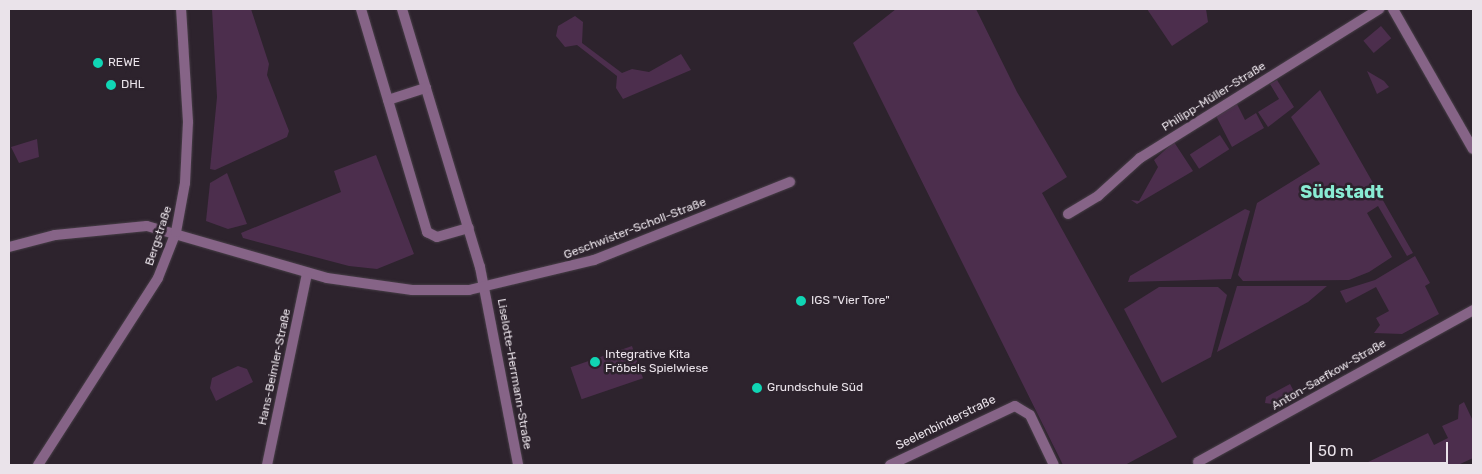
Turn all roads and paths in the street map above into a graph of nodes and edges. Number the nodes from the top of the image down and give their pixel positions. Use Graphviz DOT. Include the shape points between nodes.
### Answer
graph roads {
  1 [pos="181,9"];
  2 [pos="361,9"];
  3 [pos="402,9"];
  4 [pos="1379,9"];
  5 [pos="1393,9"];
  6 [pos="426,88"];
  7 [pos="388,100"];
  8 [pos="1473,149"];
  9 [pos="790,182"];
  10 [pos="1068,214"];
  11 [pos="469,228"];
  12 [pos="176,232"];
  13 [pos="9,247"];
  14 [pos="307,273"];
  15 [pos="485,288"];
  16 [pos="1473,310"];
  17 [pos="1198,462"];
  18 [pos="38,465"];
  19 [pos="267,465"];
  20 [pos="518,465"];
  21 [pos="890,465"];
  22 [pos="1054,465"];
  1 -- 12 [label="street, Bergstraße" via="188,122 185,184"];
  2 -- 7 [label="street"];
  3 -- 6 [label="street"];
  4 -- 10 [label="street, Philipp-Müller-Straße" via="1140,158 1098,196"];
  5 -- 8 [label="street"];
  6 -- 7 [label="street"];
  6 -- 11 [label="street"];
  7 -- 11 [label="street" via="427,232 436,237"];
  9 -- 15 [label="street, Geschwister-Scholl-Straße" via="594,260"];
  11 -- 15 [label="street"];
  12 -- 13 [label="street, Geschwister-Scholl-Straße" via="131,226 55,235"];
  12 -- 14 [label="street, Geschwister-Scholl-Straße"];
  12 -- 18 [label="street, Bergstraße" via="158,278"];
  14 -- 15 [label="street, Geschwister-Scholl-Straße" via="412,290"];
  14 -- 19 [label="street, Hans-Beimler-Straße"];
  15 -- 20 [label="street, Liselotte-Herrmann-Straße"];
  16 -- 17 [label="street, Anton-Saefkow-Straße"];
  21 -- 22 [label="street, Seelenbinderstraße" via="1015,406 1030,415"];
}
